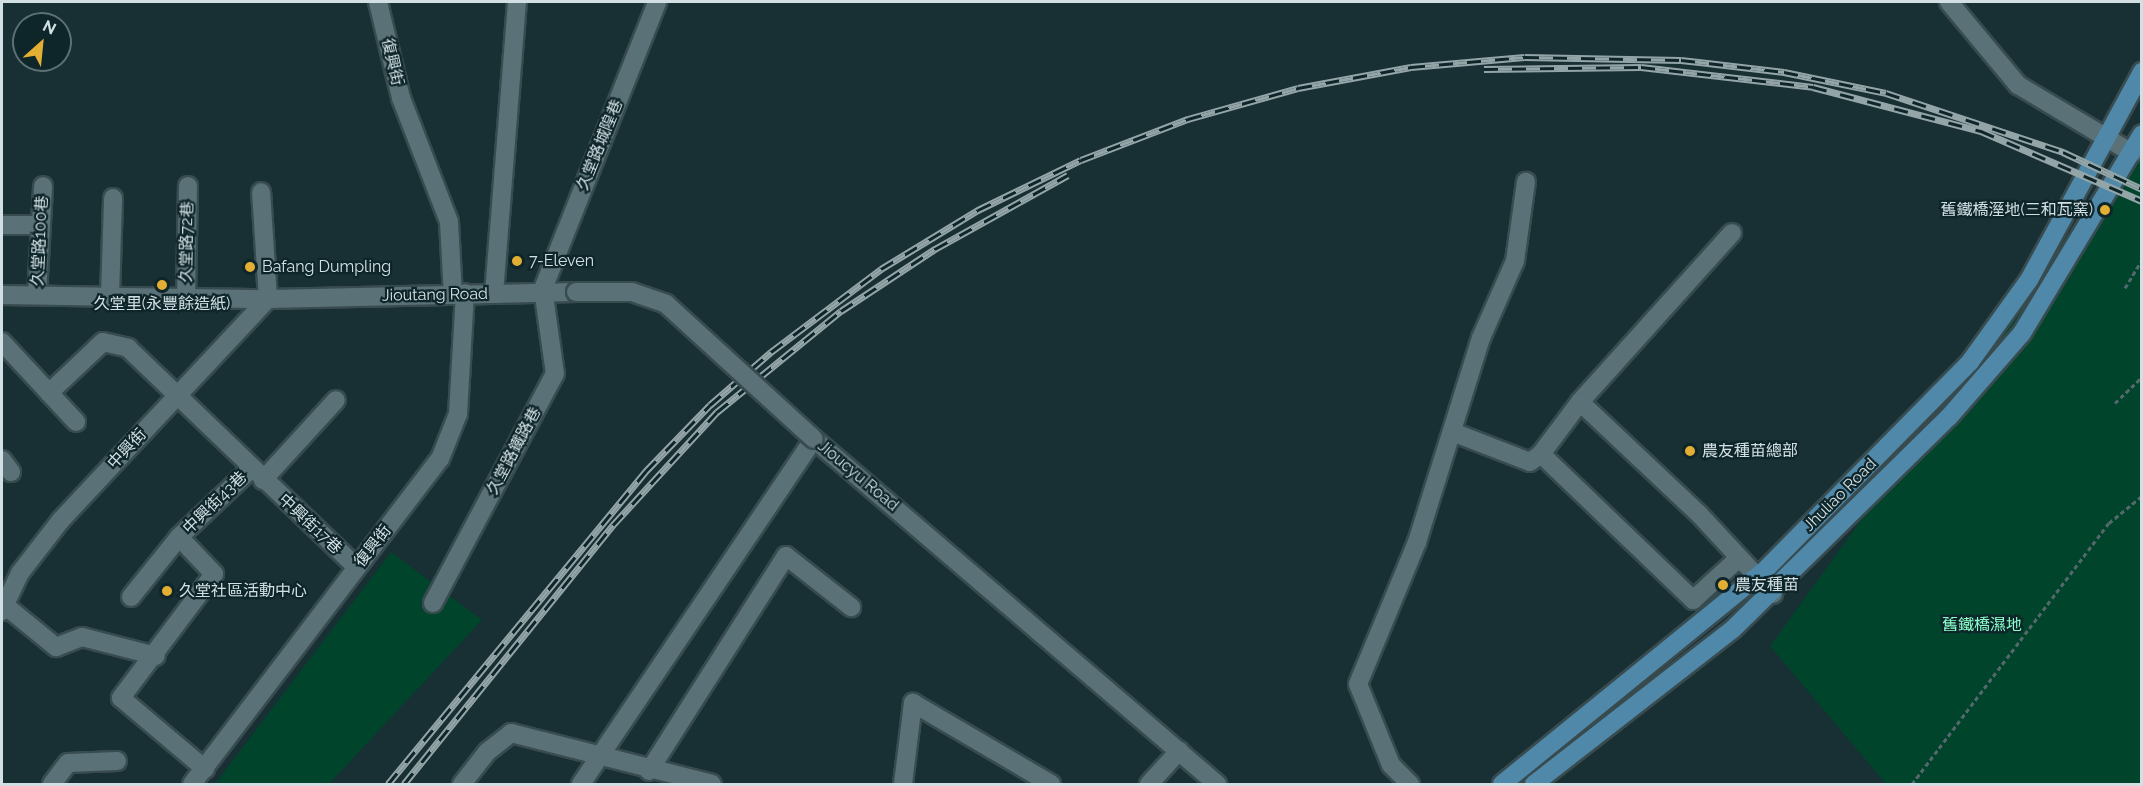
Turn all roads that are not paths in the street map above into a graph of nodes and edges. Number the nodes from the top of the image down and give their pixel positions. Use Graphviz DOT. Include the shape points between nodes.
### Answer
graph roads {
  1 [pos="378,2"];
  2 [pos="518,2"];
  3 [pos="657,2"];
  4 [pos="1949,2"];
  5 [pos="2142,72"];
  6 [pos="2142,134"];
  7 [pos="2108,142"];
  8 [pos="2132,153"];
  9 [pos="1526,182"];
  10 [pos="44,186"];
  11 [pos="188,186"];
  12 [pos="261,192"];
  13 [pos="113,198"];
  14 [pos="2,225"];
  15 [pos="42,225"];
  16 [pos="1732,233"];
  17 [pos="543,289"];
  18 [pos="459,294"];
  19 [pos="495,294"];
  20 [pos="2,295"];
  21 [pos="37,295"];
  22 [pos="110,297"];
  23 [pos="186,298"];
  24 [pos="268,299"];
  25 [pos="2,342"];
  26 [pos="49,393"];
  27 [pos="178,394"];
  28 [pos="336,400"];
  29 [pos="1580,402"];
  30 [pos="76,422"];
  31 [pos="1455,433"];
  32 [pos="814,438"];
  33 [pos="1541,454"];
  34 [pos="257,474"];
  35 [pos="179,537"];
  36 [pos="1739,558"];
  37 [pos="356,567"];
  38 [pos="1758,577"];
  39 [pos="1773,594"];
  40 [pos="131,597"];
  41 [pos="433,603"];
  42 [pos="2,606"];
  43 [pos="851,607"];
  44 [pos="156,656"];
  45 [pos="1547,745"];
  46 [pos="1179,751"];
  47 [pos="602,753"];
  48 [pos="117,761"];
  49 [pos="1558,765"];
  50 [pos="205,769"];
  51 [pos="649,771"];
  52 [pos="52,784"];
  53 [pos="192,784"];
  54 [pos="462,784"];
  55 [pos="581,784"];
  56 [pos="712,784"];
  57 [pos="903,784"];
  58 [pos="1051,784"];
  59 [pos="1149,784"];
  60 [pos="1217,784"];
  61 [pos="1410,784"];
  62 [pos="1502,784"];
  63 [pos="1534,784"];
  1 -- 18 [label="street, 復興街" via="401,98 449,222"];
  2 -- 19 [label="street"];
  3 -- 17 [label="street, 久堂路城隍巷"];
  4 -- 7 [label="street" via="2018,85"];
  5 -- 7 [label="main road, Jhuliao Road"];
  6 -- 8 [label="main road, Jhuliao Road"];
  7 -- 8 [label="street"];
  7 -- 38 [label="main road, Jhuliao Road" via="2029,280 1970,362"];
  8 -- 39 [label="main road, Jhuliao Road" via="2022,333 1949,417"];
  9 -- 31 [label="street" via="1515,261 1481,338"];
  10 -- 15 [label="street, 久堂路100巷"];
  11 -- 23 [label="street, 久堂路72巷"];
  12 -- 24 [label="street"];
  13 -- 22 [label="street"];
  14 -- 15 [label="street"];
  15 -- 21 [label="street, 久堂路100巷"];
  16 -- 29 [label="street"];
  17 -- 19 [label="street, Jioutang Road"];
  17 -- 32 [label="street, Jioutang Road, bridge" via="632,292 666,304"];
  17 -- 41 [label="street, 久堂路鐵路巷" via="555,374"];
  18 -- 19 [label="street, Jioutang Road"];
  18 -- 24 [label="street, Jioutang Road"];
  18 -- 37 [label="street, 復興街" via="455,423 440,459"];
  20 -- 21 [label="street, Jioutang Road"];
  21 -- 22 [label="street, Jioutang Road"];
  22 -- 23 [label="street, Jioutang Road"];
  23 -- 24 [label="street, Jioutang Road"];
  24 -- 27 [label="street, 中興街"];
  25 -- 26 [label="street"];
  26 -- 27 [label="street, 中興街17巷" via="103,342 128,348"];
  26 -- 30 [label="street"];
  27 -- 34 [label="street, 中興街17巷"];
  27 -- 42 [label="street, 中興街" via="61,520"];
  28 -- 34 [label="street, 中興街17巷"];
  29 -- 33 [label="street"];
  29 -- 36 [label="street"];
  31 -- 33 [label="street" via="1530,462"];
  31 -- 61 [label="street" via="1358,684 1391,765"];
  32 -- 46 [label="street, Jioucyu Road"];
  32 -- 47 [label="street, Jioucyu Road"];
  33 -- 36 [label="street" via="1693,600"];
  34 -- 35 [label="street, 中興街43巷"];
  34 -- 37 [label="street, 中興街17巷"];
  35 -- 40 [label="street, 中興街43巷"];
  35 -- 44 [label="street, 中興街43巷" via="214,574"];
  36 -- 38 [label="street"];
  37 -- 50 [label="street, 復興街"];
  38 -- 39 [label="street"];
  38 -- 45 [label="main road, Jhuliao Road"];
  39 -- 49 [label="main road, Jhuliao Road"];
  42 -- 44 [label="street" via="56,647 82,637"];
  43 -- 51 [label="street" via="786,556"];
  44 -- 50 [label="street" via="121,698"];
  45 -- 49 [label="main road"];
  45 -- 62 [label="main road, Jhuliao Road"];
  46 -- 59 [label="street"];
  46 -- 60 [label="street, Jioucyu Road"];
  47 -- 51 [label="street"];
  47 -- 54 [label="street" via="511,733 487,752"];
  47 -- 55 [label="street, Jioucyu Road"];
  48 -- 52 [label="street" via="68,763"];
  49 -- 63 [label="main road, Jhuliao Road"];
  50 -- 53 [label="street, 復興街"];
  51 -- 56 [label="street"];
  57 -- 58 [label="street" via="913,703"];
}
